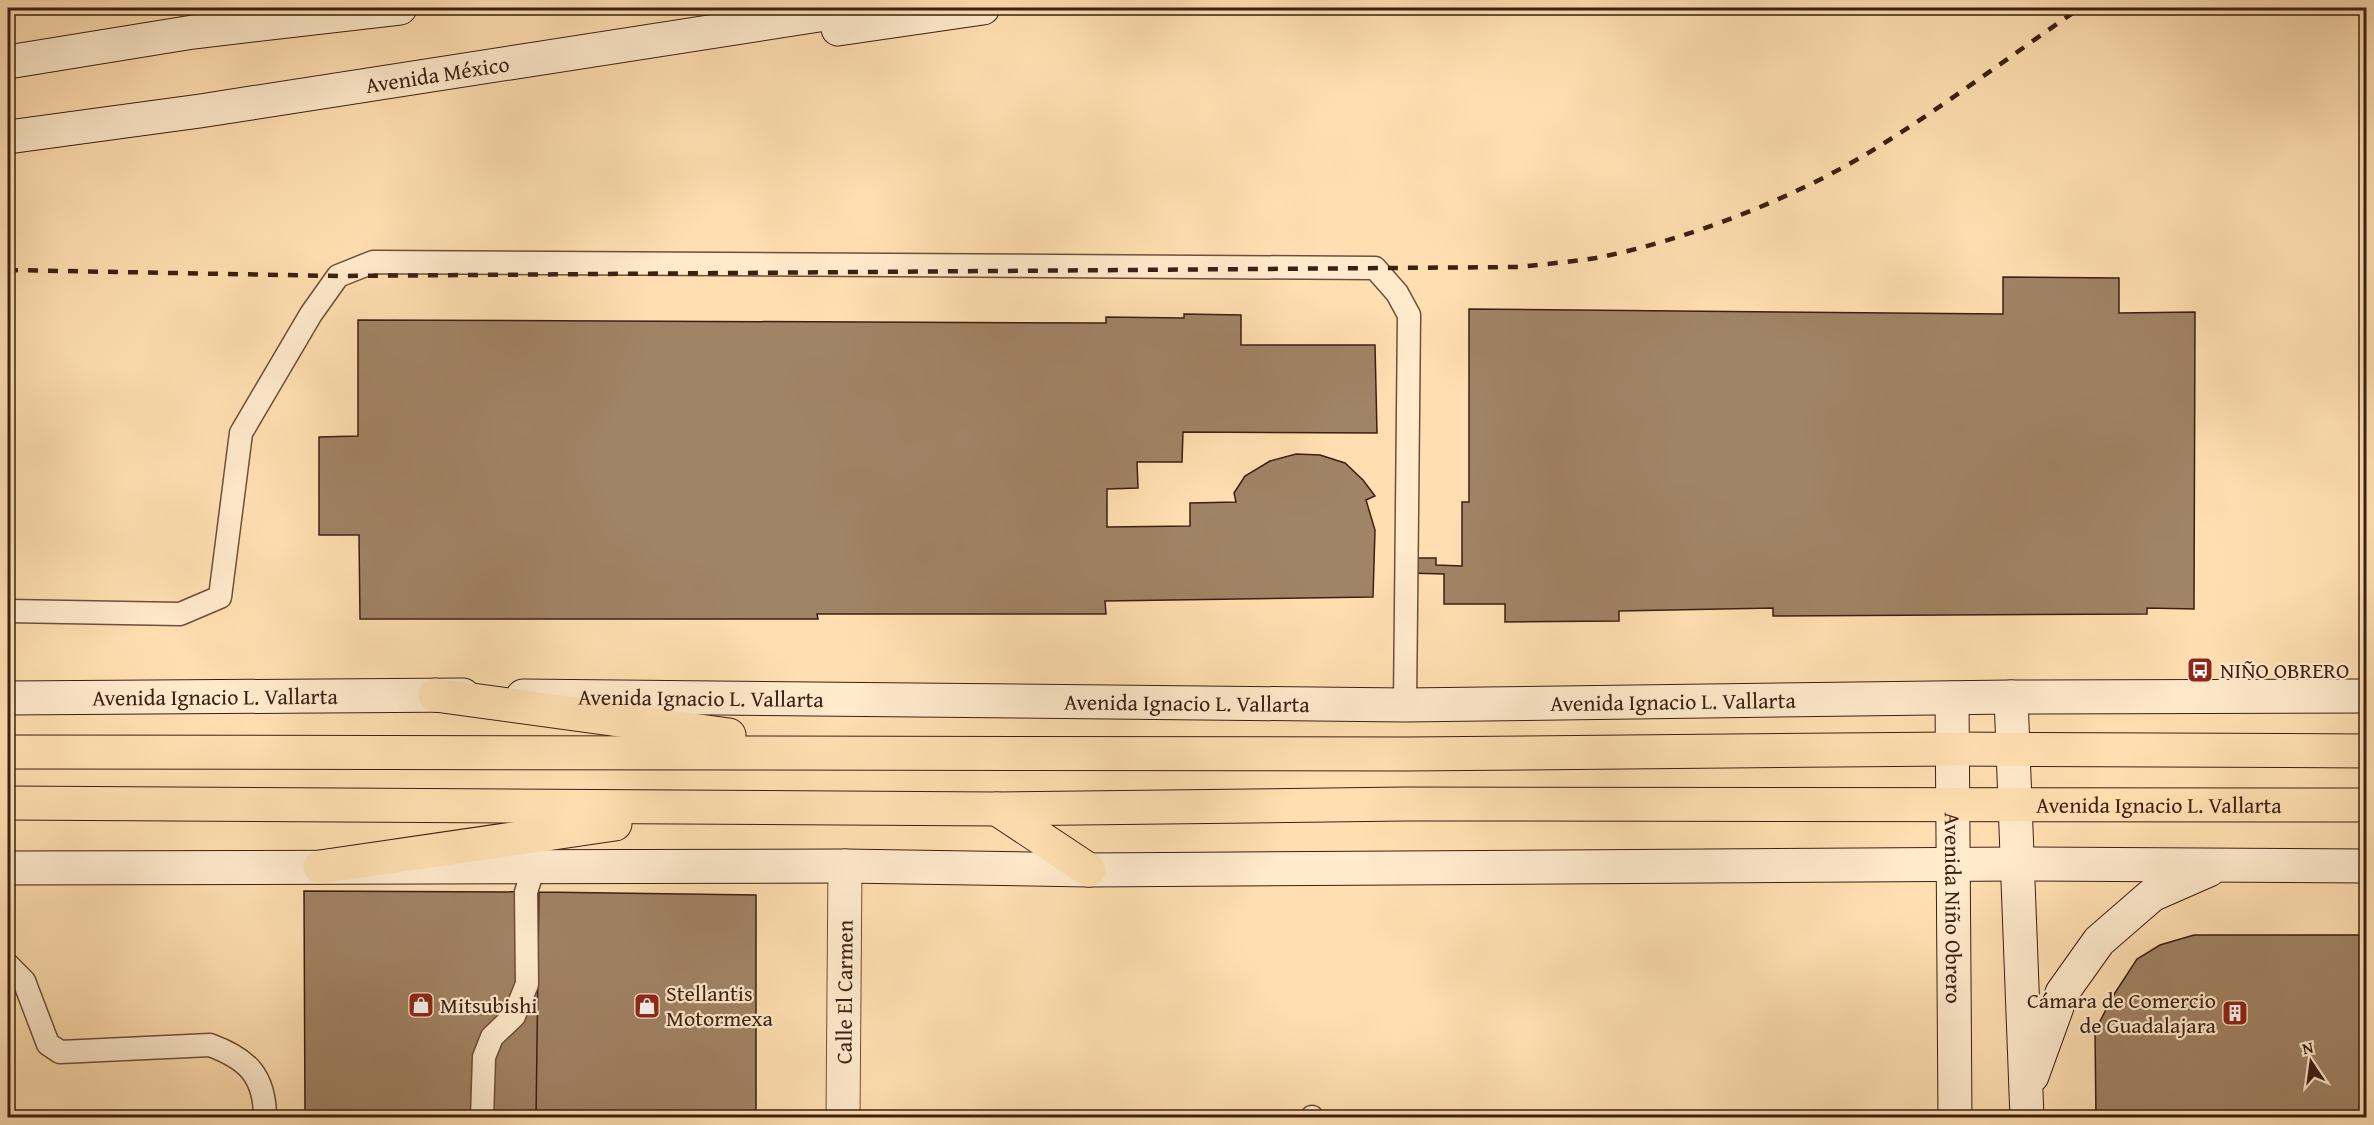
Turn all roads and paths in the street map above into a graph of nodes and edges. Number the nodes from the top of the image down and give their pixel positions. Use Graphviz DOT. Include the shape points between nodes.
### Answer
graph roads {
  1 [pos="297,8"];
  2 [pos="400,8"];
  3 [pos="864,8"];
  4 [pos="983,8"];
  5 [pos="193,32"];
  6 [pos="8,62"];
  7 [pos="200,111"];
  8 [pos="8,136"];
  9 [pos="8,611"];
  10 [pos="435,695"];
  11 [pos="2367,696"];
  12 [pos="2011,697"];
  13 [pos="8,698"];
  14 [pos="1952,698"];
  15 [pos="1405,705"];
  16 [pos="1952,749"];
  17 [pos="2013,750"];
  18 [pos="2367,751"];
  19 [pos="8,752"];
  20 [pos="856,752"];
  21 [pos="8,803"];
  22 [pos="1953,805"];
  23 [pos="2367,805"];
  24 [pos="2015,806"];
  25 [pos="722,808"];
  26 [pos="997,809"];
  27 [pos="1953,864"];
  28 [pos="2018,864"];
  29 [pos="2220,865"];
  30 [pos="845,866"];
  31 [pos="2367,866"];
  32 [pos="320,867"];
  33 [pos="534,867"];
  34 [pos="8,868"];
  35 [pos="1089,870"];
  36 [pos="8,965"];
  37 [pos="2027,1105"];
  38 [pos="265,1118"];
  39 [pos="482,1118"];
  40 [pos="843,1118"];
  41 [pos="1956,1118"];
  1 -- 5 [label="main road"];
  2 -- 5 [label="main road"];
  3 -- 7 [label="main road, Avenida México"];
  4 -- 7 [label="main road" via="520,76"];
  5 -- 6 [label="main road"];
  7 -- 8 [label="main road, Avenida México"];
  9 -- 15 [label="lane" via="180,614 220,597 241,434 311,314 338,276 373,262 1375,268 1397,293 1409,315"];
  10 -- 13 [label="main road, Avenida Ignacio L. Vallarta"];
  10 -- 15 [label="main road, Avenida Ignacio L. Vallarta"];
  10 -- 20 [label="main road"];
  11 -- 12 [label="main road, Avenida Ignacio L. Vallarta"];
  12 -- 14 [label="main road, Avenida Ignacio L. Vallarta"];
  12 -- 17 [label="main road"];
  14 -- 15 [label="main road, Avenida Ignacio L. Vallarta"];
  14 -- 16 [label="main road, Avenida Niño Obrero"];
  16 -- 17 [label="main road"];
  16 -- 20 [label="main road" via="1406,754"];
  16 -- 22 [label="main road, Avenida Niño Obrero"];
  17 -- 18 [label="main road"];
  17 -- 24 [label="main road"];
  19 -- 20 [label="main road"];
  21 -- 25 [label="main road, Avenida Ignacio L. Vallarta"];
  22 -- 24 [label="main road, Avenida Ignacio L. Vallarta"];
  22 -- 26 [label="main road, Avenida Ignacio L. Vallarta" via="1405,804"];
  22 -- 27 [label="main road, Avenida Niño Obrero"];
  23 -- 24 [label="main road, Avenida Ignacio L. Vallarta"];
  24 -- 28 [label="main road"];
  25 -- 26 [label="main road, Avenida Ignacio L. Vallarta"];
  25 -- 32 [label="main road"];
  26 -- 35 [label="main road"];
  27 -- 28 [label="main road"];
  27 -- 35 [label="main road"];
  27 -- 41 [label="main road, Avenida Niño Obrero"];
  28 -- 29 [label="main road"];
  28 -- 37 [label="main road"];
  29 -- 31 [label="main road"];
  29 -- 37 [label="main road" via="2152,895 2099,941 2062,993"];
  30 -- 33 [label="main road"];
  30 -- 35 [label="main road"];
  30 -- 40 [label="main road, Calle El Carmen"];
  32 -- 33 [label="main road"];
  32 -- 34 [label="main road"];
  33 -- 39 [label="lane" via="526,892 527,984 514,1016 492,1037 484,1057"];
  36 -- 38 [label="lane" via="24,981 48,1044 60,1052 210,1045 245,1062 259,1081 265,1099"];
}
